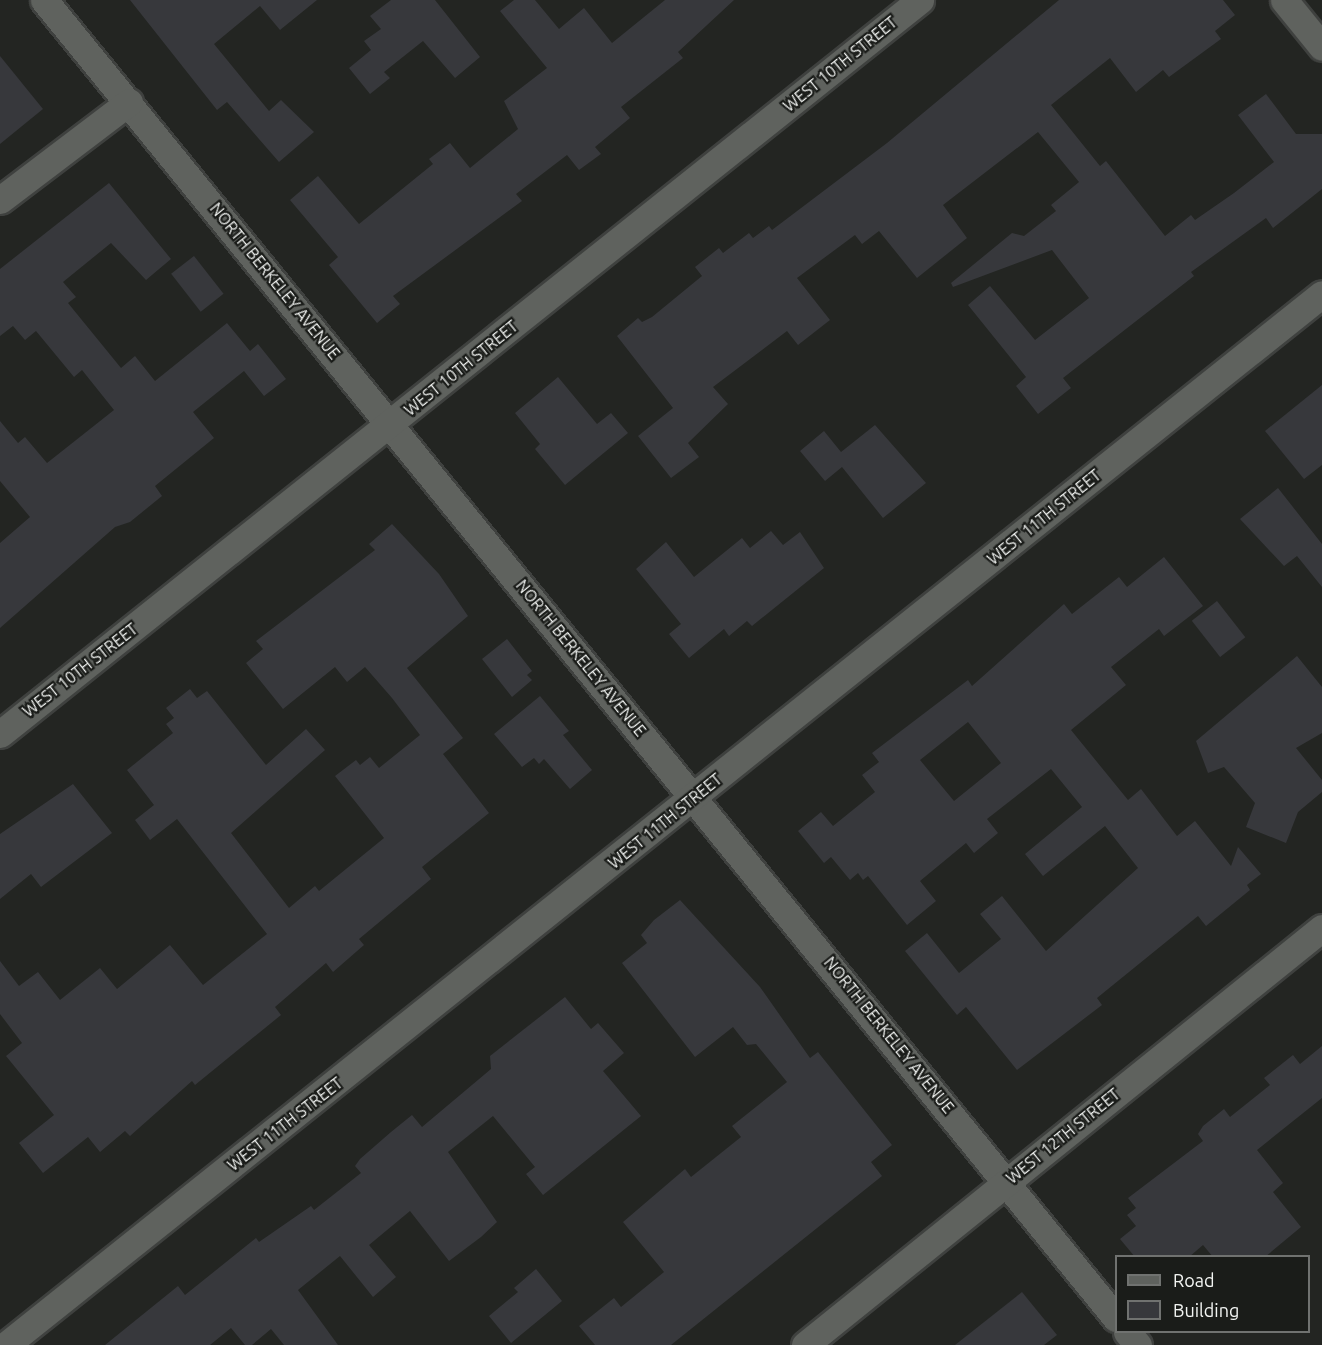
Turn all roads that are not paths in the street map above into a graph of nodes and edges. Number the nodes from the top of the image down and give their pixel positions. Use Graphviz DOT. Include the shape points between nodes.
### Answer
graph roads {
  1 [pos="44,0"];
  2 [pos="920,0"];
  3 [pos="1284,0"];
  4 [pos="1322,47"];
  5 [pos="129,102"];
  6 [pos="0,200"];
  7 [pos="1322,294"];
  8 [pos="391,424"];
  9 [pos="0,734"];
  10 [pos="696,797"];
  11 [pos="1322,928"];
  12 [pos="1008,1181"];
  13 [pos="1115,1317"];
  14 [pos="1128,1333"];
  15 [pos="6,1345"];
  16 [pos="805,1345"];
  17 [pos="1138,1345"];
  1 -- 5 [label="street, NORTH BERKELEY AVENUE"];
  2 -- 8 [label="street, WEST 10TH STREET"];
  3 -- 4 [label="street"];
  5 -- 6 [label="street"];
  5 -- 8 [label="street, NORTH BERKELEY AVENUE"];
  7 -- 10 [label="street, WEST 11TH STREET"];
  8 -- 9 [label="street, WEST 10TH STREET"];
  8 -- 10 [label="street, NORTH BERKELEY AVENUE"];
  10 -- 12 [label="street, NORTH BERKELEY AVENUE"];
  10 -- 15 [label="street, WEST 11TH STREET"];
  11 -- 12 [label="street, WEST 12TH STREET"];
  12 -- 13 [label="street, NORTH BERKELEY AVENUE"];
  12 -- 16 [label="street, WEST 12TH STREET"];
  14 -- 17 [label="street"];
}
